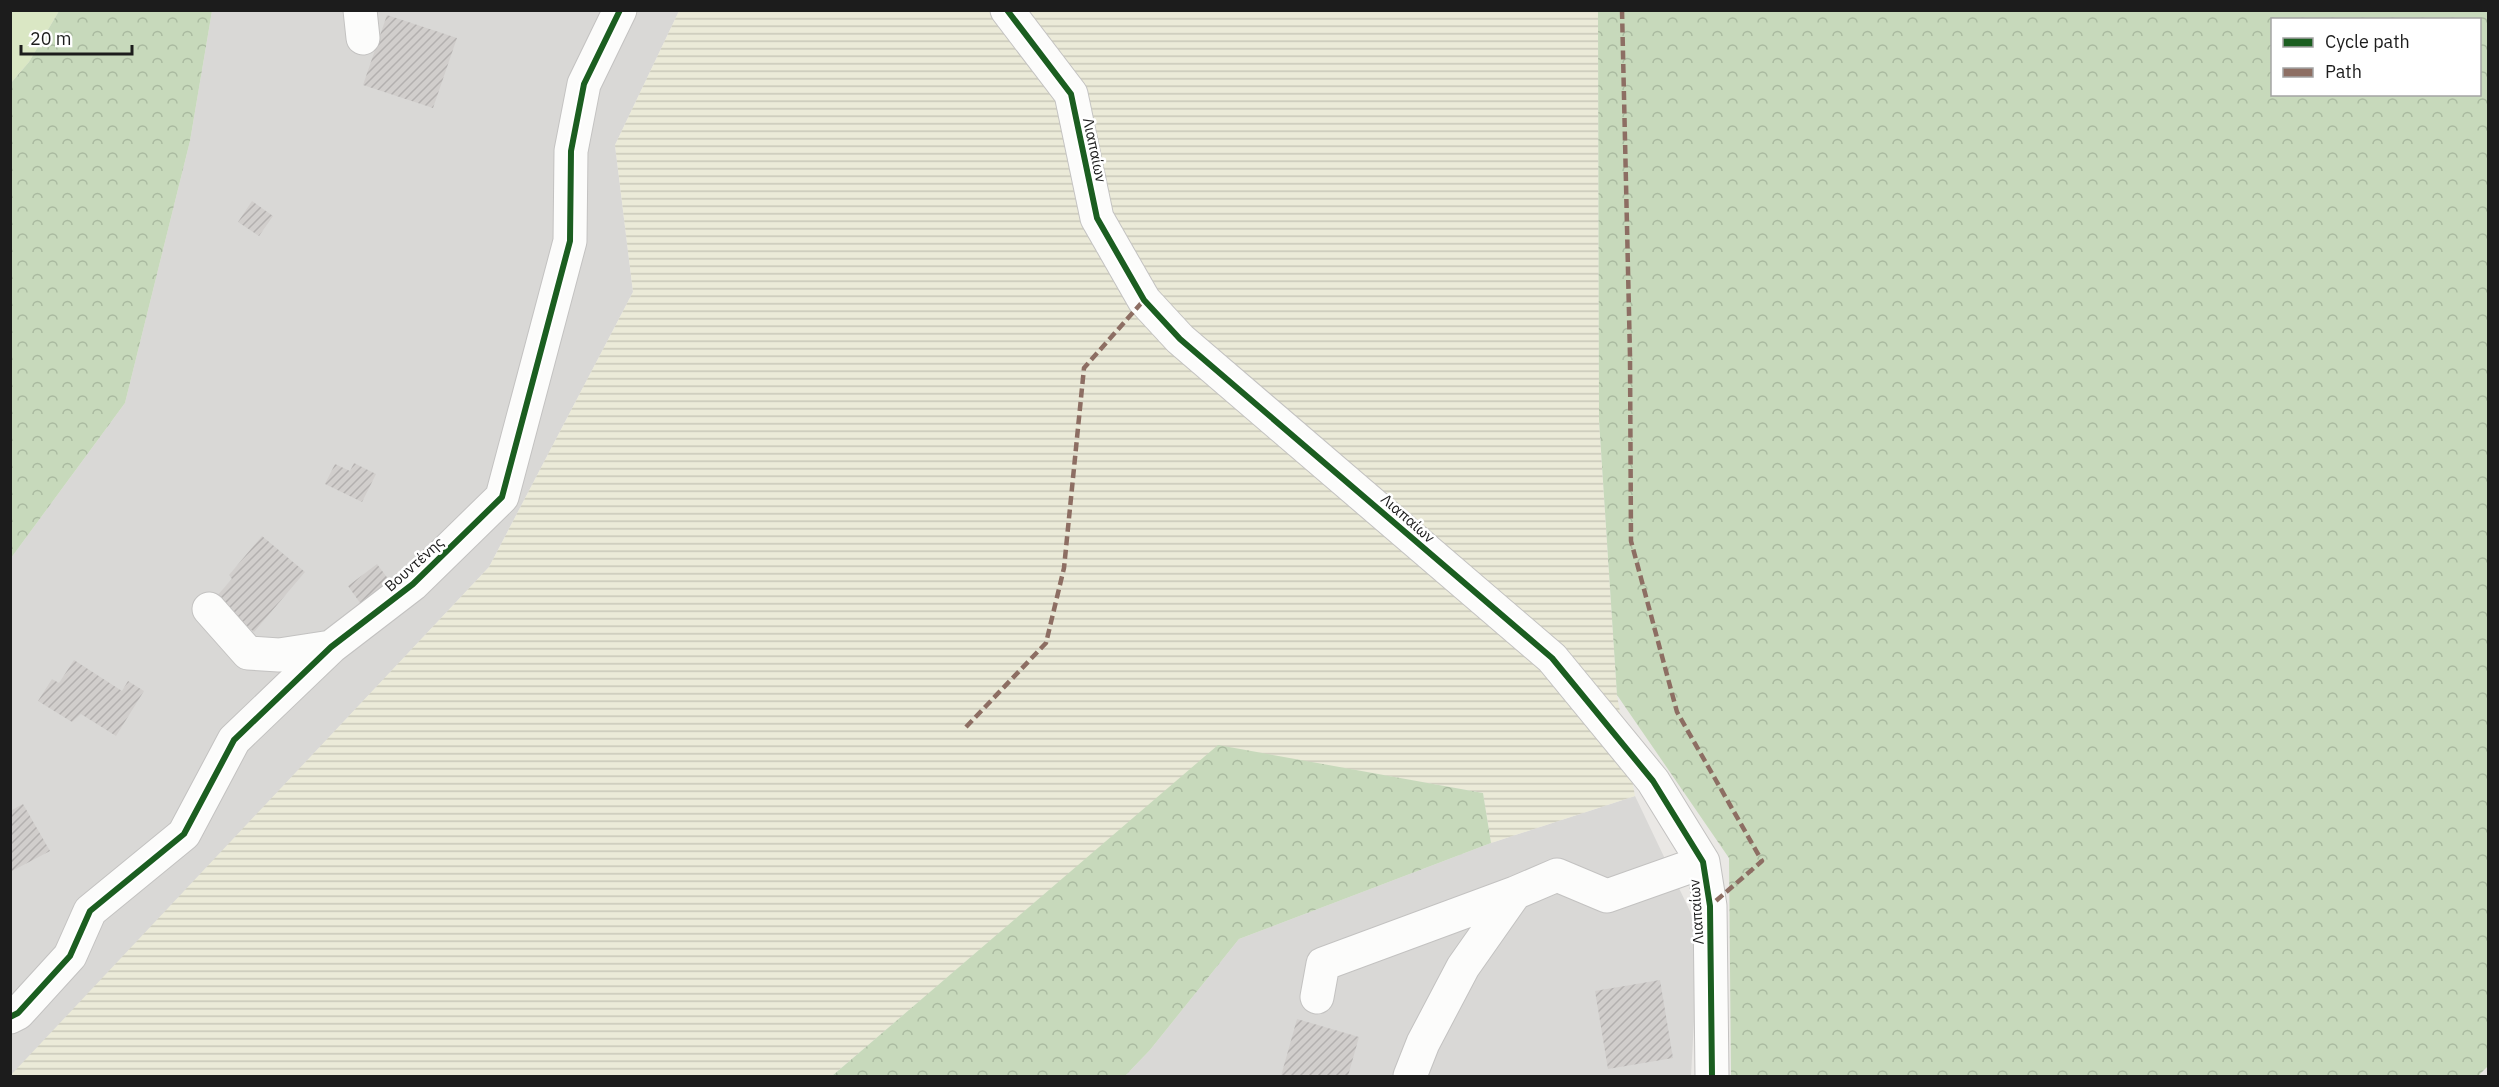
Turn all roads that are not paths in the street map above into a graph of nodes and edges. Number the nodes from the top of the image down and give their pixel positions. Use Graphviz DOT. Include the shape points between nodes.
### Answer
graph roads {
  1 [pos="620,10"];
  2 [pos="1007,10"];
  3 [pos="209,609"];
  4 [pos="331,647"];
  5 [pos="1703,862"];
  6 [pos="1515,893"];
  7 [pos="1317,997"];
  8 [pos="10,1017"];
  9 [pos="1410,1077"];
  10 [pos="1712,1077"];
  1 -- 4 [label="street, Βουντένης" via="584,84 571,151 570,241 502,497 413,584"];
  2 -- 5 [label="street, Λιαπαίων" via="1071,94 1097,218 1144,300 1180,339 1552,658 1653,782"];
  3 -- 4 [label="street" via="248,653 279,655"];
  4 -- 8 [label="street, Βουντένης" via="234,740 184,834 90,911 70,956"];
  5 -- 6 [label="street" via="1607,896 1557,875"];
  5 -- 10 [label="street, Λιαπαίων" via="1710,906"];
  6 -- 7 [label="street" via="1323,964"];
  6 -- 9 [label="street" via="1463,968 1423,1043"];
}
